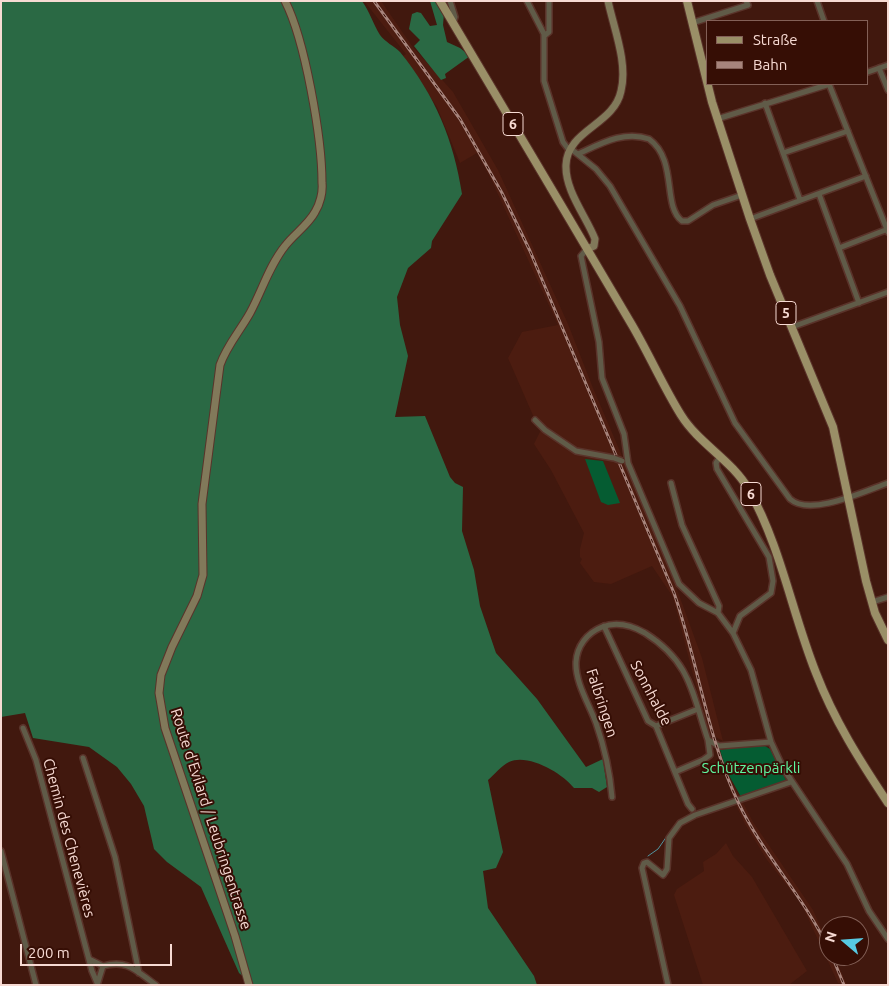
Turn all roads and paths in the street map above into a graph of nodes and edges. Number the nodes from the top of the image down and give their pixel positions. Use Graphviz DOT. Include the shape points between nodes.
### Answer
graph roads {
  1 [pos="285,1"];
  2 [pos="440,1"];
  3 [pos="450,1"];
  4 [pos="527,1"];
  5 [pos="549,1"];
  6 [pos="608,1"];
  7 [pos="687,1"];
  8 [pos="817,1"];
  9 [pos="747,3"];
  10 [pos="824,20"];
  11 [pos="453,23"];
  12 [pos="692,23"];
  13 [pos="544,36"];
  14 [pos="888,65"];
  15 [pos="879,68"];
  16 [pos="869,72"];
  17 [pos="706,77"];
  18 [pos="708,85"];
  19 [pos="827,85"];
  20 [pos="830,85"];
  21 [pos="888,90"];
  22 [pos="764,103"];
  23 [pos="717,119"];
  24 [pos="848,131"];
  25 [pos="570,149"];
  26 [pos="783,153"];
  27 [pos="578,154"];
  28 [pos="866,176"];
  29 [pos="742,194"];
  30 [pos="819,194"];
  31 [pos="800,200"];
  32 [pos="750,219"];
  33 [pos="887,230"];
  34 [pos="839,248"];
  35 [pos="587,249"];
  36 [pos="888,292"];
  37 [pos="859,303"];
  38 [pos="792,327"];
  39 [pos="535,420"];
  40 [pos="720,457"];
  41 [pos="628,462"];
  42 [pos="671,483"];
  43 [pos="888,483"];
  44 [pos="849,497"];
  45 [pos="888,597"];
  46 [pos="872,602"];
  47 [pos="718,613"];
  48 [pos="604,626"];
  49 [pos="733,633"];
  50 [pos="888,640"];
  51 [pos="698,709"];
  52 [pos="656,726"];
  53 [pos="23,728"];
  54 [pos="708,740"];
  55 [pos="771,742"];
  56 [pos="719,746"];
  57 [pos="710,755"];
  58 [pos="83,758"];
  59 [pos="675,772"];
  60 [pos="791,782"];
  61 [pos="612,797"];
  62 [pos="888,803"];
  63 [pos="692,809"];
  64 [pos="1,851"];
  65 [pos="888,939"];
  66 [pos="89,959"];
  67 [pos="103,966"];
  68 [pos="139,973"];
  69 [pos="98,984"];
  70 [pos="36,985"];
  71 [pos="156,985"];
  72 [pos="249,985"];
  73 [pos="668,985"];
  1 -- 72 [label="street, Route d'Evilard / Leubringentrasse" via="294,22 305,69 320,156 322,195 310,220 275,260 249,315 225,350 220,365 202,496 203,575 197,596 164,663 159,686 161,716"];
  2 -- 11 [label="main road, 6"];
  3 -- 11 [label="street" via="455,17"];
  4 -- 13 [label="street"];
  5 -- 13 [label="street" via="550,27"];
  6 -- 25 [label="street" via="622,66 622,90 609,114 580,136"];
  7 -- 12 [label="main road, 5"];
  8 -- 10 [label="street"];
  9 -- 12 [label="street"];
  11 -- 35 [label="main road, 6"];
  12 -- 17 [label="main road, 5"];
  13 -- 25 [label="street" via="544,81 563,142"];
  14 -- 15 [label="street"];
  15 -- 16 [label="street"];
  15 -- 21 [label="street"];
  18 -- 23 [label="main road, 5"];
  19 -- 22 [label="street"];
  20 -- 24 [label="street"];
  22 -- 23 [label="street"];
  22 -- 26 [label="street"];
  23 -- 29 [label="main road, 5"];
  24 -- 26 [label="street"];
  24 -- 28 [label="street"];
  25 -- 27 [label="street"];
  25 -- 35 [label="street" via="567,178 595,239 594,246"];
  26 -- 31 [label="street"];
  27 -- 29 [label="street" via="614,138 649,139 663,155 673,208 682,220 688,221 713,205"];
  27 -- 44 [label="street" via="610,186 680,306 735,422 787,495 798,504 810,506"];
  28 -- 30 [label="street"];
  28 -- 33 [label="street"];
  29 -- 32 [label="main road, 5"];
  30 -- 31 [label="street"];
  30 -- 34 [label="street"];
  31 -- 32 [label="street"];
  32 -- 38 [label="main road, 5"];
  33 -- 34 [label="street"];
  34 -- 37 [label="street"];
  35 -- 40 [label="main road, 6" via="680,414"];
  35 -- 41 [label="street" via="581,256 599,342 600,372 624,434"];
  36 -- 37 [label="street"];
  37 -- 38 [label="street"];
  38 -- 44 [label="main road, 5" via="833,427"];
  39 -- 41 [label="street, bridge" via="576,451"];
  40 -- 49 [label="street" via="717,469 772,566 771,593 740,616"];
  40 -- 62 [label="main road, 6" via="742,479 754,498 829,703"];
  41 -- 47 [label="street" via="678,584 699,604"];
  42 -- 47 [label="street" via="682,525 719,606"];
  43 -- 44 [label="street"];
  44 -- 46 [label="main road, 5"];
  45 -- 46 [label="street"];
  46 -- 50 [label="main road, 5"];
  47 -- 49 [label="street"];
  48 -- 51 [label="street" via="628,625 669,650 686,673"];
  48 -- 52 [label="street, Sonnhalde" via="648,721"];
  48 -- 61 [label="street, Falbringen" via="592,632 582,643 576,668 601,740"];
  49 -- 55 [label="street" via="751,670"];
  51 -- 52 [label="street"];
  51 -- 54 [label="street"];
  52 -- 59 [label="street, Sonnhalde"];
  53 -- 66 [label="street, Chemin des Chenevières" via="36,760"];
  54 -- 56 [label="street"];
  54 -- 57 [label="street"];
  55 -- 56 [label="street"];
  55 -- 60 [label="street"];
  56 -- 57 [label="street"];
  57 -- 59 [label="street"];
  58 -- 68 [label="street" via="115,857"];
  59 -- 63 [label="street, Sonnhalde"];
  60 -- 65 [label="street" via="847,864"];
  60 -- 73 [label="street" via="680,823 669,838 666,873 660,874 648,862 643,865"];
  64 -- 70 [label="street"];
  66 -- 67 [label="street"];
  66 -- 69 [label="street, Chemin des Chenevières"];
  67 -- 68 [label="street" via="116,962 126,964"];
  67 -- 69 [label="street"];
  68 -- 71 [label="street"];
}
